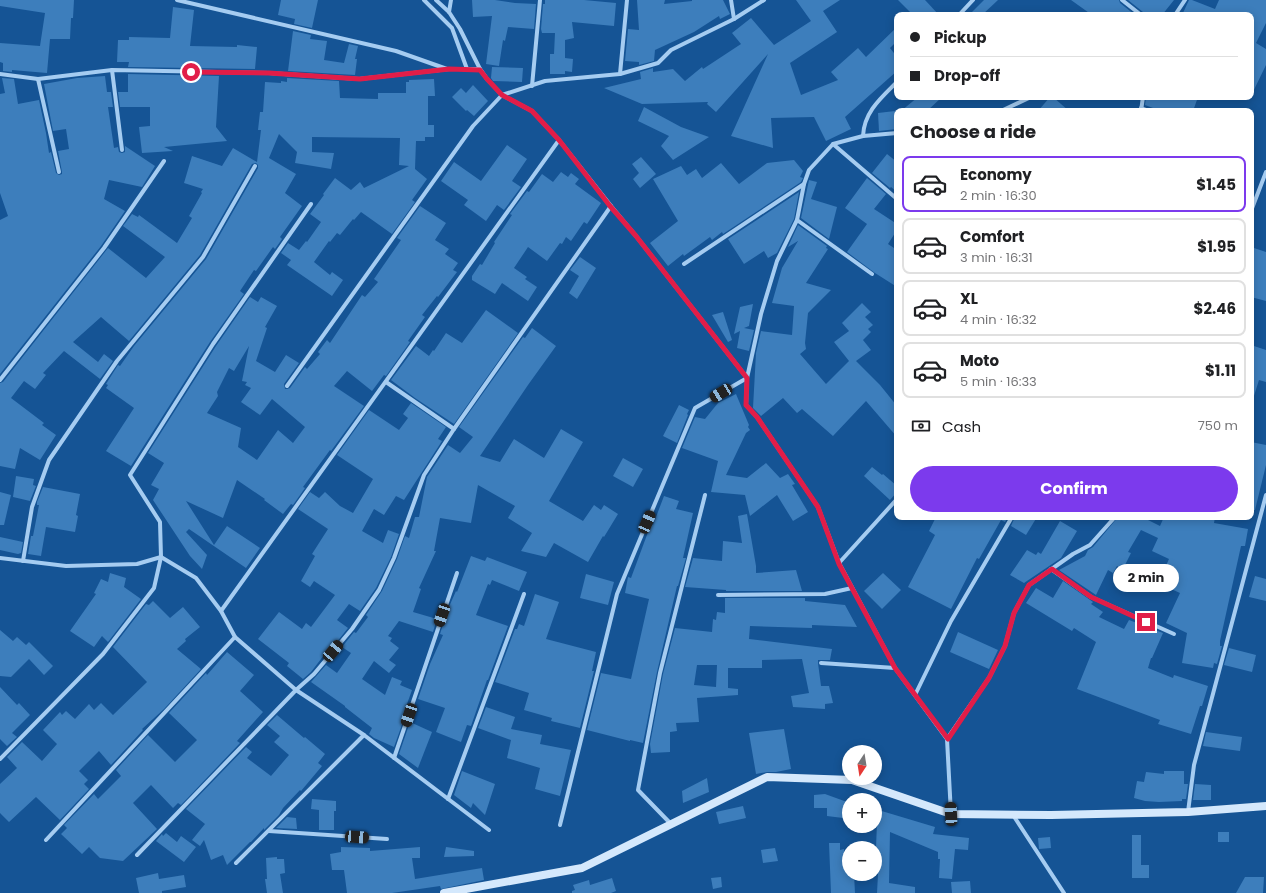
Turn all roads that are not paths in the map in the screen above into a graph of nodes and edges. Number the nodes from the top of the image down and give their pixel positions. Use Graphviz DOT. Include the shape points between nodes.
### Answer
graph roads {
  1 [pos="177,0"];
  2 [pos="424,0"];
  3 [pos="436,0"];
  4 [pos="451,0"];
  5 [pos="540,0"];
  6 [pos="627,0"];
  7 [pos="730,0"];
  8 [pos="764,0"];
  9 [pos="973,0"];
  10 [pos="1122,0"];
  11 [pos="1185,0"];
  12 [pos="449,12"];
  13 [pos="962,12"];
  14 [pos="1137,12"];
  15 [pos="1177,12"];
  16 [pos="734,19"];
  17 [pos="449,69"];
  18 [pos="467,69"];
  19 [pos="112,70"];
  20 [pos="480,70"];
  21 [pos="0,74"];
  22 [pos="620,74"];
  23 [pos="38,78"];
  24 [pos="894,85"];
  25 [pos="532,86"];
  26 [pos="502,95"];
  27 [pos="1024,100"];
  28 [pos="1007,108"];
  29 [pos="894,133"];
  30 [pos="863,136"];
  31 [pos="559,140"];
  32 [pos="833,144"];
  33 [pos="122,150"];
  34 [pos="164,161"];
  35 [pos="255,166"];
  36 [pos="59,172"];
  37 [pos="1266,172"];
  38 [pos="804,184"];
  39 [pos="894,196"];
  40 [pos="1254,203"];
  41 [pos="311,204"];
  42 [pos="610,206"];
  43 [pos="797,220"];
  44 [pos="684,264"];
  45 [pos="872,274"];
  46 [pos="747,378"];
  47 [pos="0,380"];
  48 [pos="386,382"];
  49 [pos="287,386"];
  50 [pos="454,429"];
  51 [pos="705,494"];
  52 [pos="1266,495"];
  53 [pos="894,502"];
  54 [pos="1010,520"];
  55 [pos="1112,520"];
  56 [pos="161,557"];
  57 [pos="0,558"];
  58 [pos="22,561"];
  59 [pos="839,564"];
  60 [pos="1052,569"];
  61 [pos="457,573"];
  62 [pos="852,588"];
  63 [pos="524,594"];
  64 [pos="718,595"];
  65 [pos="221,611"];
  66 [pos="1174,634"];
  67 [pos="235,637"];
  68 [pos="821,663"];
  69 [pos="895,668"];
  70 [pos="296,690"];
  71 [pos="914,695"];
  72 [pos="364,735"];
  73 [pos="948,739"];
  74 [pos="0,758"];
  75 [pos="394,758"];
  76 [pos="448,799"];
  77 [pos="1266,806"];
  78 [pos="1188,812"];
  79 [pos="951,814"];
  80 [pos="1013,816"];
  81 [pos="671,824"];
  82 [pos="560,825"];
  83 [pos="489,830"];
  84 [pos="269,831"];
  85 [pos="387,839"];
  86 [pos="46,840"];
  87 [pos="137,855"];
  88 [pos="236,863"];
  89 [pos="444,893"];
  90 [pos="1064,893"];
  1 -- 17 [label="street" via="396,51"];
  2 -- 18 [label="street" via="452,28"];
  3 -- 12 [label="street"];
  4 -- 12 [label="street"];
  5 -- 25 [label="street"];
  6 -- 22 [label="street"];
  7 -- 16 [label="street"];
  8 -- 16 [label="street"];
  9 -- 13 [label="street"];
  10 -- 14 [label="street"];
  11 -- 15 [label="street"];
  12 -- 20 [label="street"];
  16 -- 22 [label="street" via="671,50 658,63"];
  17 -- 18 [label="street"];
  17 -- 19 [label="street" via="360,79 269,73"];
  18 -- 20 [label="street"];
  19 -- 23 [label="street"];
  19 -- 33 [label="street"];
  20 -- 26 [label="street"];
  21 -- 23 [label="street"];
  22 -- 25 [label="street" via="545,82"];
  23 -- 36 [label="street"];
  24 -- 30 [label="street" via="867,116"];
  25 -- 26 [label="street"];
  26 -- 31 [label="street" via="532,111"];
  26 -- 49 [label="street" via="473,126"];
  27 -- 28 [label="street"];
  29 -- 30 [label="street"];
  30 -- 32 [label="street"];
  31 -- 42 [label="street"];
  31 -- 48 [label="street"];
  32 -- 38 [label="street" via="809,170"];
  32 -- 39 [label="street"];
  34 -- 47 [label="street" via="104,248"];
  35 -- 58 [label="street" via="203,258 117,361 49,460 32,507"];
  37 -- 40 [label="street"];
  38 -- 43 [label="street"];
  38 -- 44 [label="street"];
  41 -- 56 [label="street" via="213,344 130,475 160,522"];
  42 -- 46 [label="street"];
  42 -- 50 [label="street"];
  43 -- 45 [label="street"];
  43 -- 46 [label="street" via="777,261 761,314"];
  46 -- 59 [label="street" via="746,405 757,417 818,507"];
  46 -- 82 [label="street" via="695,408 620,586"];
  48 -- 50 [label="street"];
  48 -- 65 [label="street"];
  50 -- 70 [label="street" via="424,475 394,558 379,590 352,629 314,674"];
  51 -- 81 [label="street" via="660,673 638,790"];
  52 -- 78 [label="street" via="1194,765"];
  53 -- 59 [label="street"];
  54 -- 71 [label="street" via="951,621"];
  55 -- 60 [label="street" via="1090,545"];
  56 -- 58 [label="street" via="136,564 66,566"];
  56 -- 65 [label="street" via="196,578"];
  56 -- 74 [label="street" via="154,588 103,654"];
  57 -- 58 [label="street"];
  59 -- 62 [label="street"];
  60 -- 66 [label="street" via="1091,597"];
  60 -- 73 [label="street" via="1029,585 1014,613 1005,646 989,678"];
  61 -- 75 [label="street"];
  62 -- 64 [label="street" via="825,594"];
  62 -- 69 [label="street"];
  63 -- 76 [label="street"];
  65 -- 67 [label="street"];
  67 -- 70 [label="street"];
  67 -- 86 [label="street"];
  68 -- 69 [label="street"];
  69 -- 71 [label="street"];
  70 -- 72 [label="street"];
  70 -- 87 [label="street"];
  71 -- 73 [label="street"];
  72 -- 75 [label="street"];
  72 -- 84 [label="street"];
  73 -- 79 [label="street"];
  75 -- 76 [label="street"];
  76 -- 83 [label="street"];
  77 -- 78 [label="street"];
  78 -- 80 [label="street"];
  79 -- 80 [label="street"];
  79 -- 81 [label="street" via="852,780 767,777"];
  80 -- 90 [label="street"];
  81 -- 89 [label="street" via="582,868"];
  84 -- 85 [label="street"];
  84 -- 88 [label="street"];
}
